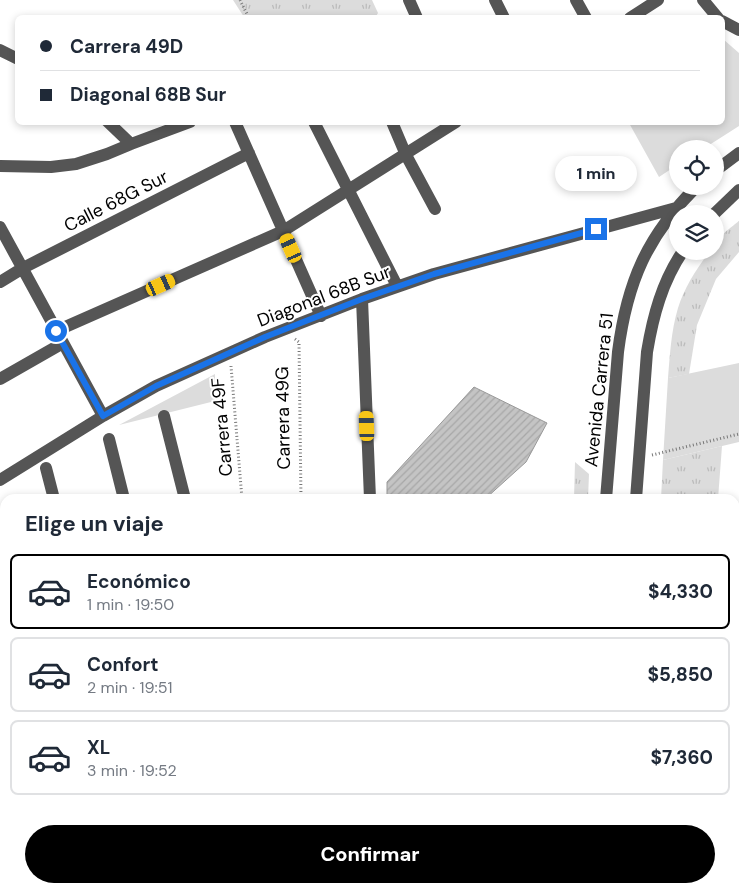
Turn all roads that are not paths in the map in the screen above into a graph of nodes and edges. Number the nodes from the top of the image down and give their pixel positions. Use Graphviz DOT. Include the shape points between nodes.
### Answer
graph roads {
  1 [pos="409,0"];
  2 [pos="495,0"];
  3 [pos="576,0"];
  4 [pos="658,0"];
  5 [pos="703,0"];
  6 [pos="416,15"];
  7 [pos="502,15"];
  8 [pos="584,15"];
  9 [pos="635,15"];
  10 [pos="716,15"];
  11 [pos="725,23"];
  12 [pos="739,30"];
  13 [pos="0,50"];
  14 [pos="15,58"];
  15 [pos="111,125"];
  16 [pos="182,125"];
  17 [pos="236,125"];
  18 [pos="316,125"];
  19 [pos="393,125"];
  20 [pos="451,125"];
  21 [pos="131,144"];
  22 [pos="249,153"];
  23 [pos="739,153"];
  24 [pos="406,155"];
  25 [pos="724,164"];
  26 [pos="0,166"];
  27 [pos="349,190"];
  28 [pos="739,190"];
  29 [pos="723,205"];
  30 [pos="435,209"];
  31 [pos="669,214"];
  32 [pos="669,222"];
  33 [pos="0,228"];
  34 [pos="283,231"];
  35 [pos="678,260"];
  36 [pos="23,268"];
  37 [pos="0,282"];
  38 [pos="397,286"];
  39 [pos="362,299"];
  40 [pos="321,316"];
  41 [pos="56,331"];
  42 [pos="63,342"];
  43 [pos="0,379"];
  44 [pos="103,416"];
  45 [pos="164,416"];
  46 [pos="108,439"];
  47 [pos="46,468"];
  48 [pos="0,480"];
  49 [pos="53,494"];
  50 [pos="123,494"];
  51 [pos="184,494"];
  52 [pos="370,494"];
  53 [pos="606,494"];
  54 [pos="636,494"];
  1 -- 6 [label="street"];
  2 -- 7 [label="street"];
  3 -- 8 [label="street"];
  4 -- 9 [label="street"];
  5 -- 10 [label="street"];
  11 -- 12 [label="street"];
  13 -- 14 [label="street"];
  15 -- 21 [label="street"];
  16 -- 21 [label="street"];
  17 -- 22 [label="street"];
  18 -- 27 [label="street"];
  19 -- 24 [label="street"];
  20 -- 24 [label="street"];
  21 -- 26 [label="street" via="76,164"];
  22 -- 34 [label="street"];
  22 -- 36 [label="street, Calle 68G Sur"];
  23 -- 25 [label="street"];
  24 -- 27 [label="street"];
  24 -- 30 [label="street"];
  27 -- 34 [label="street"];
  27 -- 38 [label="street"];
  28 -- 29 [label="street"];
  31 -- 38 [label="street, Diagonal 68B Sur" via="492,257"];
  32 -- 53 [label="street, Avenida Carrera 51" via="655,237 644,257 625,308 618,352"];
  33 -- 36 [label="street"];
  34 -- 40 [label="street"];
  34 -- 41 [label="street"];
  35 -- 54 [label="street" via="667,279 651,329"];
  36 -- 37 [label="street, Calle 68G Sur"];
  36 -- 41 [label="street"];
  38 -- 39 [label="street, Diagonal 68B Sur"];
  39 -- 40 [label="street, Diagonal 68B Sur"];
  39 -- 52 [label="street"];
  40 -- 44 [label="street, Diagonal 68B Sur" via="266,343 230,353 156,386"];
  41 -- 42 [label="street"];
  42 -- 43 [label="street"];
  42 -- 44 [label="street"];
  44 -- 48 [label="street, Diagonal 68B Sur"];
  45 -- 51 [label="street"];
  46 -- 50 [label="street"];
  47 -- 49 [label="street"];
}
